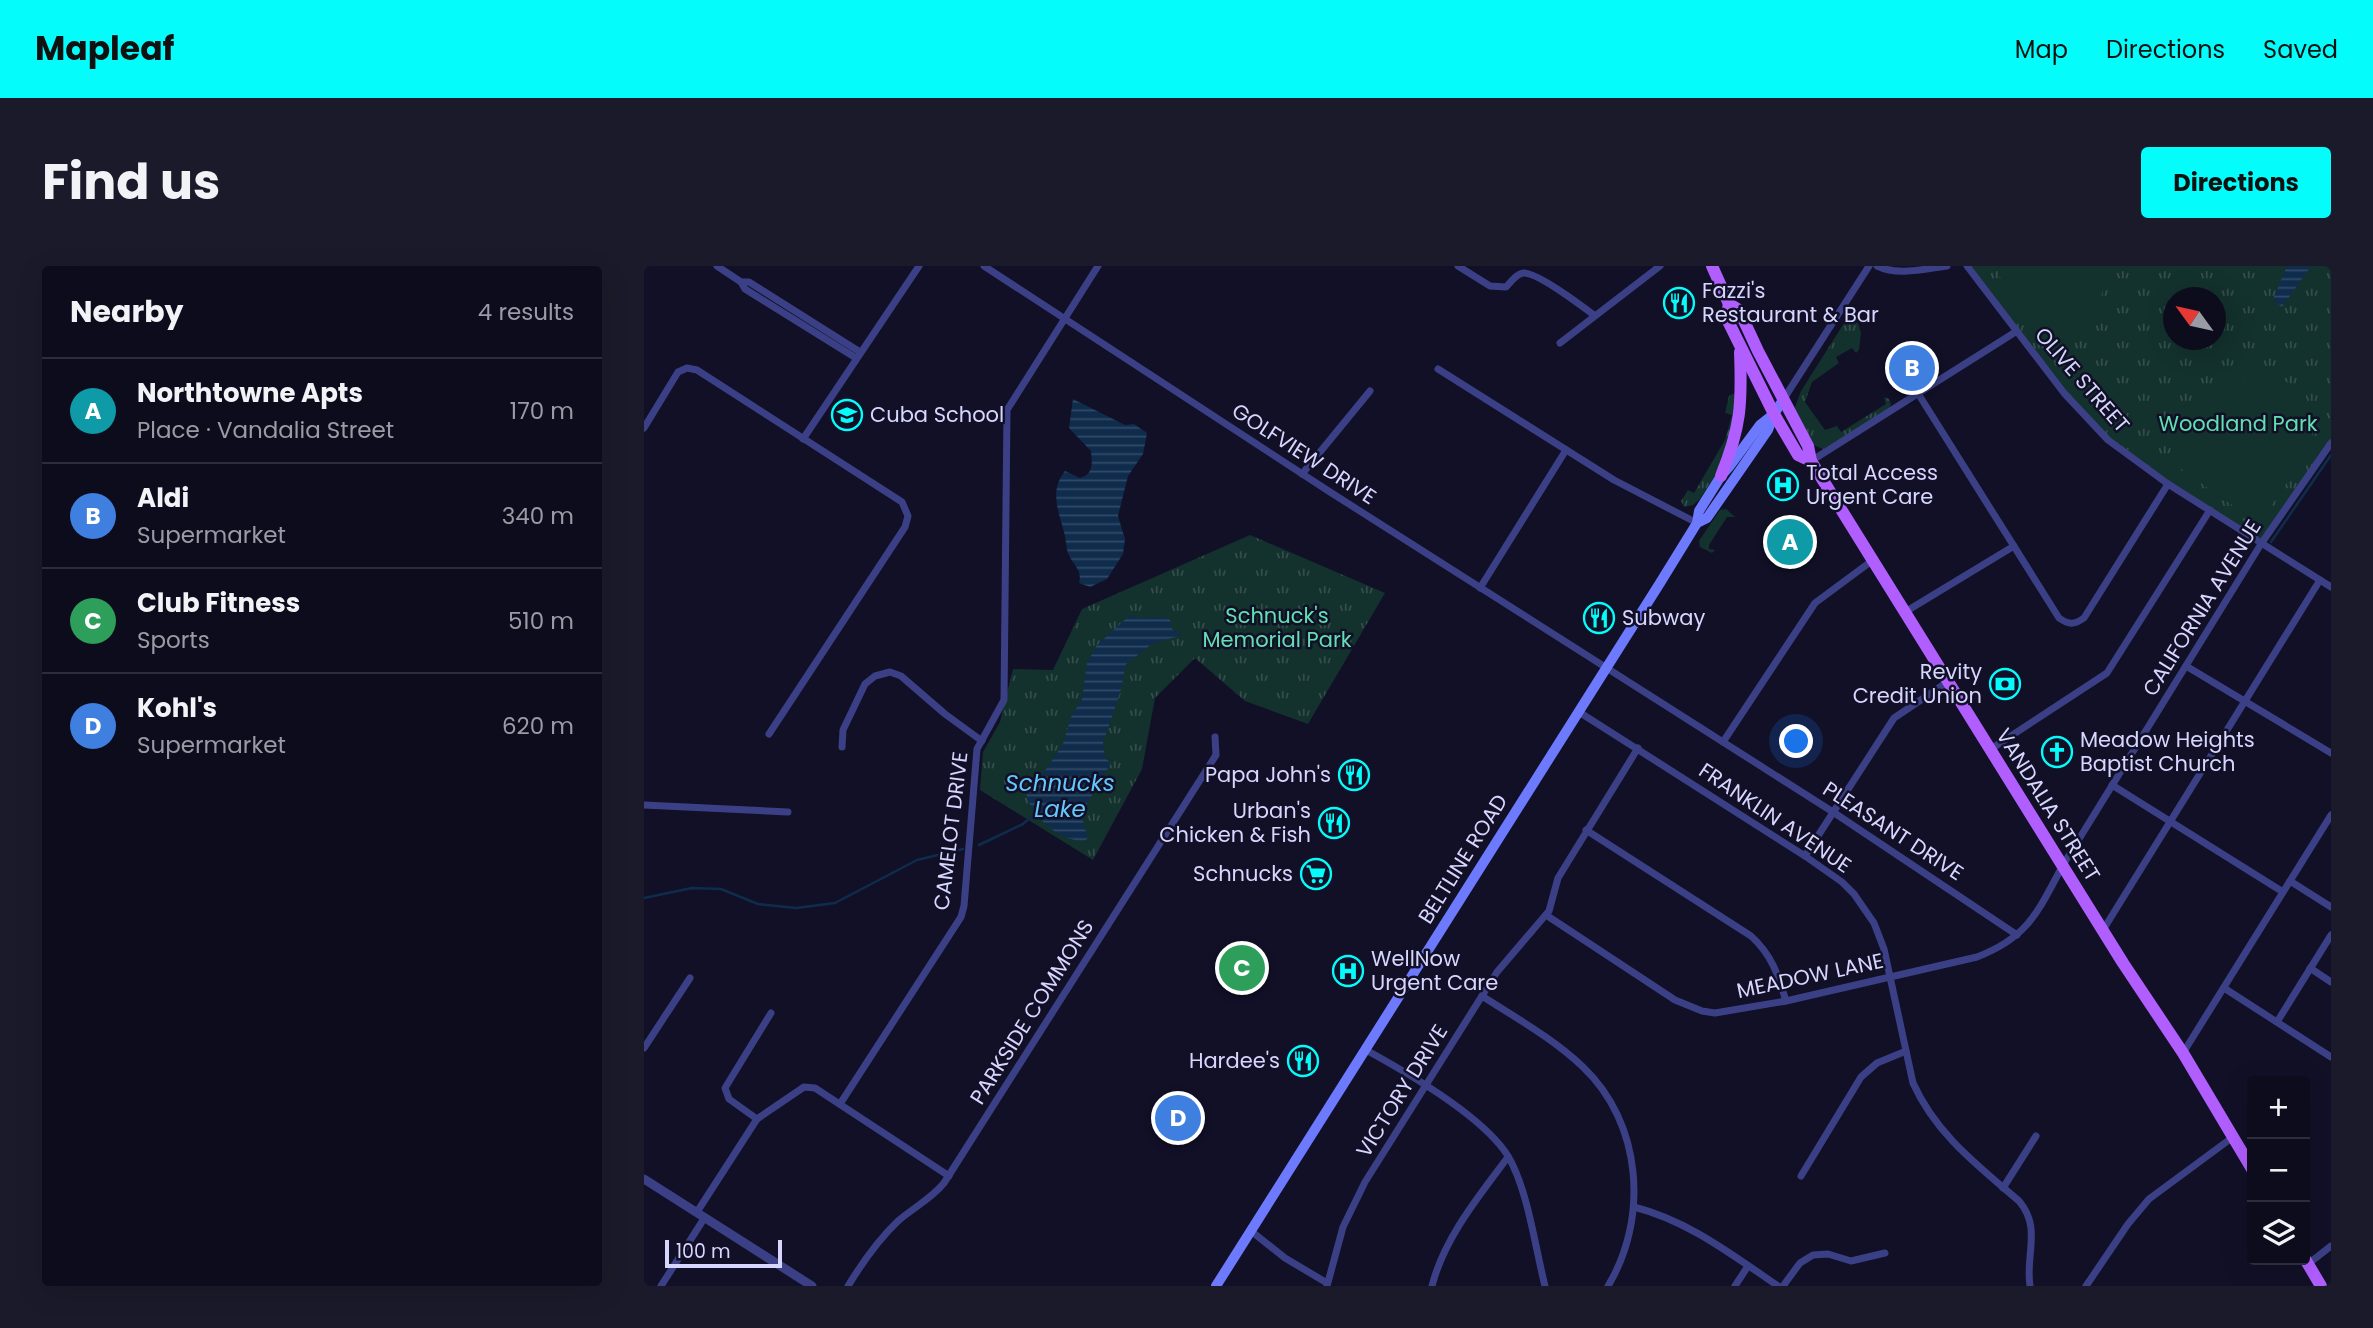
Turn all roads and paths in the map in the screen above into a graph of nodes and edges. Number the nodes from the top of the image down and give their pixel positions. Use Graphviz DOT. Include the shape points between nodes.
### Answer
graph roads {
  1 [pos="717,266"];
  2 [pos="919,266"];
  3 [pos="984,266"];
  4 [pos="1098,266"];
  5 [pos="1458,266"];
  6 [pos="1660,266"];
  7 [pos="1712,266"];
  8 [pos="1869,266"];
  9 [pos="1877,266"];
  10 [pos="1947,266"];
  11 [pos="1967,266"];
  12 [pos="1729,304"];
  13 [pos="1594,315"];
  14 [pos="1064,318"];
  15 [pos="2017,331"];
  16 [pos="1560,342"];
  17 [pos="1740,344"];
  18 [pos="858,355"];
  19 [pos="1438,369"];
  20 [pos="1370,391"];
  21 [pos="1919,395"];
  22 [pos="1783,400"];
  23 [pos="1774,414"];
  24 [pos="644,428"];
  25 [pos="803,439"];
  26 [pos="2331,443"];
  27 [pos="1566,450"];
  28 [pos="1811,461"];
  29 [pos="1302,474"];
  30 [pos="1721,475"];
  31 [pos="2168,484"];
  32 [pos="2210,510"];
  33 [pos="1697,523"];
  34 [pos="2262,544"];
  35 [pos="2014,545"];
  36 [pos="1873,560"];
  37 [pos="2320,580"];
  38 [pos="2331,587"];
  39 [pos="1480,588"];
  40 [pos="1905,612"];
  41 [pos="2186,666"];
  42 [pos="1606,669"];
  43 [pos="1949,681"];
  44 [pos="2246,701"];
  45 [pos="1579,712"];
  46 [pos="769,734"];
  47 [pos="1215,737"];
  48 [pos="982,741"];
  49 [pos="1723,742"];
  50 [pos="842,747"];
  51 [pos="1638,748"];
  52 [pos="1991,749"];
  53 [pos="2331,753"];
  54 [pos="2112,785"];
  55 [pos="644,806"];
  56 [pos="788,812"];
  57 [pos="1833,812"];
  58 [pos="2331,815"];
  59 [pos="2171,822"];
  60 [pos="1586,830"];
  61 [pos="1804,856"];
  62 [pos="2063,865"];
  63 [pos="2290,881"];
  64 [pos="2283,892"];
  65 [pos="2331,907"];
  66 [pos="1546,915"];
  67 [pos="2103,930"];
  68 [pos="2017,935"];
  69 [pos="2331,935"];
  70 [pos="2311,968"];
  71 [pos="690,978"];
  72 [pos="1891,978"];
  73 [pos="2331,982"];
  74 [pos="2224,988"];
  75 [pos="1482,996"];
  76 [pos="1786,1001"];
  77 [pos="771,1013"];
  78 [pos="2277,1022"];
  79 [pos="644,1048"];
  80 [pos="1366,1050"];
  81 [pos="1906,1051"];
  82 [pos="2183,1054"];
  83 [pos="2331,1057"];
  84 [pos="1425,1086"];
  85 [pos="840,1104"];
  86 [pos="757,1119"];
  87 [pos="2036,1136"];
  88 [pos="2233,1137"];
  89 [pos="1508,1157"];
  90 [pos="2247,1161"];
  91 [pos="949,1176"];
  92 [pos="1801,1176"];
  93 [pos="644,1179"];
  94 [pos="2003,1188"];
  95 [pos="1634,1207"];
  96 [pos="701,1215"];
  97 [pos="1251,1231"];
  98 [pos="2331,1246"];
  99 [pos="1885,1253"];
  100 [pos="2310,1259"];
  101 [pos="2308,1265"];
  102 [pos="1748,1266"];
  103 [pos="1327,1284"];
  104 [pos="661,1286"];
  105 [pos="812,1286"];
  106 [pos="848,1286"];
  107 [pos="1216,1286"];
  108 [pos="1432,1286"];
  109 [pos="1545,1286"];
  110 [pos="1608,1286"];
  111 [pos="1735,1286"];
  112 [pos="1781,1286"];
  113 [pos="2030,1286"];
  114 [pos="2086,1286"];
  115 [pos="2321,1286"];
  1 -- 18 [label="street" via="741,282 750,282"];
  2 -- 18 [label="street"];
  3 -- 14 [label="street, GOLFVIEW DRIVE"];
  4 -- 14 [label="street, CAMELOT DRIVE"];
  5 -- 13 [label="street" via="1493,287 1506,287 1519,274 1529,274"];
  6 -- 13 [label="street"];
  7 -- 12 [label="main road, VANDALIA STREET"];
  8 -- 22 [label="street"];
  9 -- 10 [label="street" via="1913,271"];
  11 -- 15 [label="street, OLIVE STREET"];
  12 -- 17 [label="main road, VANDALIA STREET" via="1726,317"];
  12 -- 22 [label="main road, VANDALIA STREET" via="1739,310"];
  13 -- 16 [label="street"];
  14 -- 29 [label="street, GOLFVIEW DRIVE"];
  14 -- 48 [label="street, CAMELOT DRIVE" via="1007,410 1004,700"];
  15 -- 21 [label="street"];
  15 -- 31 [label="street, OLIVE STREET" via="2092,425"];
  17 -- 23 [label="main road, VANDALIA STREET"];
  17 -- 30 [label="main road" via="1738,428"];
  18 -- 25 [label="street"];
  19 -- 27 [label="street"];
  20 -- 29 [label="street"];
  21 -- 28 [label="street"];
  21 -- 35 [label="street"];
  22 -- 23 [label="main road, BELTLINE ROAD"];
  22 -- 28 [label="main road, VANDALIA STREET" via="1808,446"];
  23 -- 28 [label="main road, VANDALIA STREET" via="1798,454"];
  23 -- 30 [label="main road, BELTLINE ROAD"];
  23 -- 33 [label="main road, BELTLINE ROAD" via="1768,430 1707,518"];
  24 -- 25 [label="street" via="675,377 687,368 697,370"];
  25 -- 46 [label="street" via="902,502 907,512 905,527"];
  26 -- 34 [label="street, CALIFORNIA AVENUE"];
  27 -- 33 [label="street"];
  27 -- 39 [label="street"];
  28 -- 36 [label="main road, VANDALIA STREET"];
  29 -- 39 [label="street, GOLFVIEW DRIVE"];
  30 -- 33 [label="main road, BELTLINE ROAD" via="1699,511"];
  31 -- 32 [label="street, OLIVE STREET"];
  31 -- 35 [label="street" via="2076,624 2059,618"];
  32 -- 34 [label="street, OLIVE STREET"];
  32 -- 52 [label="street" via="2107,673"];
  33 -- 42 [label="main road, BELTLINE ROAD"];
  34 -- 37 [label="street, OLIVE STREET"];
  34 -- 41 [label="street, CALIFORNIA AVENUE"];
  35 -- 40 [label="street"];
  36 -- 40 [label="main road, VANDALIA STREET"];
  36 -- 49 [label="street" via="1815,603"];
  37 -- 38 [label="street, OLIVE STREET"];
  37 -- 44 [label="street"];
  39 -- 42 [label="street, GOLFVIEW DRIVE"];
  40 -- 43 [label="main road, VANDALIA STREET"];
  41 -- 44 [label="street"];
  41 -- 54 [label="street, CALIFORNIA AVENUE"];
  42 -- 45 [label="main road, BELTLINE ROAD"];
  42 -- 49 [label="street, PLEASANT DRIVE"];
  43 -- 52 [label="main road, VANDALIA STREET"];
  43 -- 57 [label="street" via="1894,718"];
  44 -- 53 [label="street"];
  44 -- 59 [label="street"];
  45 -- 51 [label="street, FRANKLIN AVENUE"];
  45 -- 80 [label="main road, BELTLINE ROAD"];
  47 -- 91 [label="street, PARKSIDE COMMONS" via="1216,755"];
  48 -- 50 [label="street" via="890,672 865,684 843,730"];
  48 -- 85 [label="street, CAMELOT DRIVE" via="977,749 961,917"];
  49 -- 57 [label="street, PLEASANT DRIVE"];
  51 -- 60 [label="street, VICTORY DRIVE"];
  51 -- 61 [label="street, FRANKLIN AVENUE"];
  52 -- 62 [label="main road, VANDALIA STREET"];
  54 -- 59 [label="street"];
  54 -- 62 [label="street, CALIFORNIA AVENUE"];
  55 -- 56 [label="street"];
  57 -- 61 [label="street"];
  57 -- 68 [label="street, PLEASANT DRIVE"];
  58 -- 63 [label="street"];
  59 -- 64 [label="street"];
  59 -- 67 [label="street"];
  60 -- 66 [label="street, VICTORY DRIVE" via="1558,878"];
  60 -- 76 [label="street" via="1751,936 1775,966"];
  61 -- 72 [label="street, FRANKLIN AVENUE" via="1842,882 1865,908 1880,936"];
  62 -- 67 [label="main road, VANDALIA STREET"];
  62 -- 68 [label="street, MEADOW LANE" via="2033,920"];
  63 -- 64 [label="street"];
  63 -- 65 [label="street"];
  64 -- 74 [label="street"];
  66 -- 75 [label="street, VICTORY DRIVE" via="1509,955"];
  66 -- 76 [label="street, MEADOW LANE" via="1687,1006 1715,1013"];
  67 -- 82 [label="main road, VANDALIA STREET"];
  68 -- 72 [label="street, MEADOW LANE" via="1977,957"];
  69 -- 70 [label="street"];
  70 -- 73 [label="street"];
  70 -- 78 [label="street"];
  71 -- 79 [label="street"];
  72 -- 76 [label="street, MEADOW LANE"];
  72 -- 81 [label="street, FRANKLIN AVENUE"];
  74 -- 78 [label="street"];
  74 -- 82 [label="street"];
  75 -- 84 [label="street, VICTORY DRIVE"];
  75 -- 95 [label="street" via="1557,1047 1598,1084 1630,1149"];
  77 -- 86 [label="street" via="725,1088 729,1098"];
  78 -- 83 [label="street"];
  80 -- 84 [label="street"];
  80 -- 97 [label="main road, BELTLINE ROAD"];
  81 -- 92 [label="street" via="1877,1063 1861,1077"];
  81 -- 94 [label="street, FRANKLIN AVENUE" via="1913,1083 1930,1116"];
  82 -- 88 [label="main road, VANDALIA STREET"];
  84 -- 89 [label="street" via="1477,1122"];
  84 -- 103 [label="street, VICTORY DRIVE" via="1354,1202"];
  85 -- 86 [label="street" via="815,1088 804,1087"];
  85 -- 91 [label="street"];
  86 -- 96 [label="street"];
  87 -- 94 [label="street"];
  88 -- 90 [label="main road, VANDALIA STREET"];
  88 -- 114 [label="street" via="2148,1199"];
  89 -- 108 [label="street" via="1467,1214"];
  89 -- 109 [label="street" via="1520,1184"];
  91 -- 106 [label="street, PARKSIDE COMMONS" via="897,1223 862,1262"];
  93 -- 96 [label="street"];
  94 -- 113 [label="street, FRANKLIN AVENUE" via="2022,1205 2031,1223"];
  95 -- 102 [label="street" via="1680,1222"];
  95 -- 110 [label="street" via="1626,1245"];
  96 -- 104 [label="street"];
  96 -- 105 [label="street"];
  97 -- 103 [label="street"];
  97 -- 107 [label="main road, BELTLINE ROAD"];
  98 -- 100 [label="street"];
  99 -- 112 [label="street" via="1851,1261 1813,1255"];
  101 -- 115 [label="main road"];
  102 -- 111 [label="street"];
  102 -- 112 [label="street"];
}
